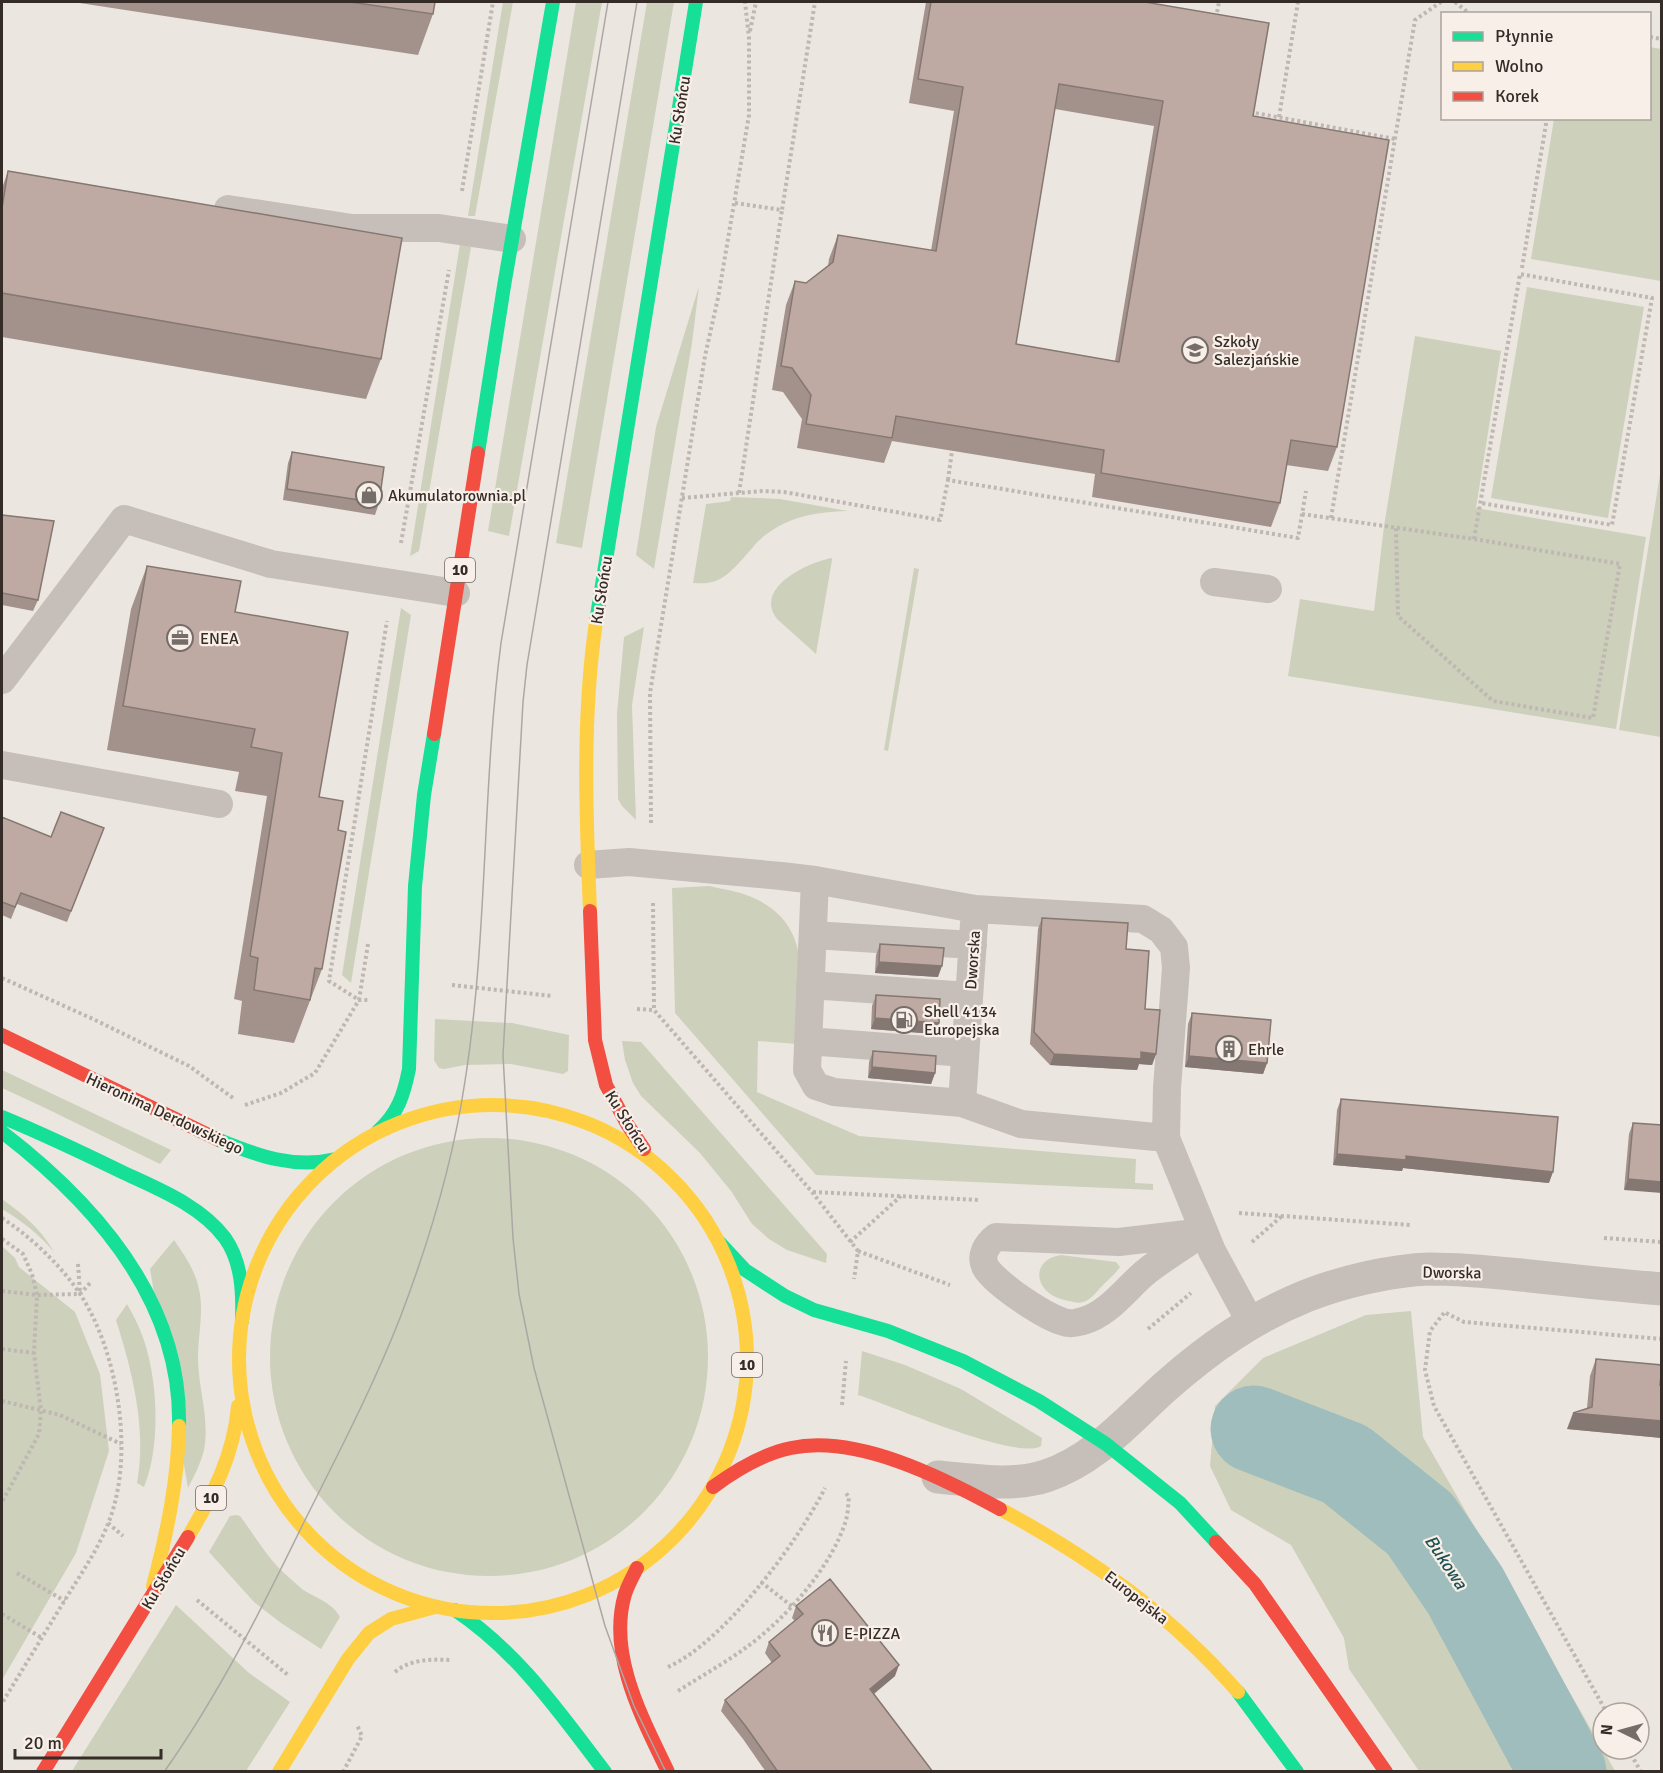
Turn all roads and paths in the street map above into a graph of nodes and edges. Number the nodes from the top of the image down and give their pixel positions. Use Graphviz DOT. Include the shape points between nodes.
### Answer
graph roads {
  1 [pos="493,2"];
  2 [pos="553,2"];
  3 [pos="696,2"];
  4 [pos="745,2"];
  5 [pos="756,2"];
  6 [pos="815,2"];
  7 [pos="1219,2"];
  8 [pos="1298,2"];
  9 [pos="1441,2"];
  10 [pos="1455,2"];
  11 [pos="1468,12"];
  12 [pos="1215,24"];
  13 [pos="749,38"];
  14 [pos="1249,112"];
  15 [pos="1279,117"];
  16 [pos="1547,120"];
  17 [pos="1395,139"];
  18 [pos="735,203"];
  19 [pos="200,205"];
  20 [pos="782,210"];
  21 [pos="455,230"];
  22 [pos="512,239"];
  23 [pos="1522,268"];
  24 [pos="952,451"];
  25 [pos="948,480"];
  26 [pos="1306,491"];
  27 [pos="740,493"];
  28 [pos="682,498"];
  29 [pos="1481,503"];
  30 [pos="1302,514"];
  31 [pos="1331,518"];
  32 [pos="1396,528"];
  33 [pos="1474,539"];
  34 [pos="1215,582"];
  35 [pos="393,583"];
  36 [pos="1268,589"];
  37 [pos="456,593"];
  38 [pos="2,680"];
  39 [pos="2,765"];
  40 [pos="219,804"];
  41 [pos="651,864"];
  42 [pos="588,865"];
  43 [pos="815,880"];
  44 [pos="975,909"];
  45 [pos="813,935"];
  46 [pos="973,945"];
  47 [pos="2,978"];
  48 [pos="446,984"];
  49 [pos="810,985"];
  50 [pos="557,996"];
  51 [pos="969,996"];
  52 [pos="371,999"];
  53 [pos="359,1000"];
  54 [pos="634,1009"];
  55 [pos="654,1010"];
  56 [pos="2,1035"];
  57 [pos="808,1041"];
  58 [pos="965,1053"];
  59 [pos="235,1099"];
  60 [pos="962,1103"];
  61 [pos="244,1105"];
  62 [pos="2,1117"];
  63 [pos="2,1132"];
  64 [pos="376,1132"];
  65 [pos="1166,1138"];
  66 [pos="336,1159"];
  67 [pos="659,1167"];
  68 [pos="902,1196"];
  69 [pos="2,1218"];
  70 [pos="1204,1232"];
  71 [pos="2,1239"];
  72 [pos="719,1242"];
  73 [pos="850,1242"];
  74 [pos="854,1284"];
  75 [pos="1662,1289"];
  76 [pos="2,1291"];
  77 [pos="80,1294"];
  78 [pos="37,1295"];
  79 [pos="1445,1304"];
  80 [pos="1445,1312"];
  81 [pos="242,1321"];
  82 [pos="1251,1323"];
  83 [pos="1662,1339"];
  84 [pos="2,1350"];
  85 [pos="34,1353"];
  86 [pos="847,1358"];
  87 [pos="239,1369"];
  88 [pos="2,1401"];
  89 [pos="41,1411"];
  90 [pos="841,1414"];
  91 [pos="121,1444"];
  92 [pos="1106,1444"];
  93 [pos="933,1476"];
  94 [pos="828,1484"];
  95 [pos="713,1487"];
  96 [pos="844,1489"];
  97 [pos="2,1502"];
  98 [pos="637,1568"];
  99 [pos="17,1573"];
  100 [pos="761,1582"];
  101 [pos="194,1598"];
  102 [pos="65,1600"];
  103 [pos="793,1606"];
  104 [pos="435,1607"];
  105 [pos="455,1610"];
  106 [pos="2,1614"];
  107 [pos="141,1614"];
  108 [pos="42,1638"];
  109 [pos="455,1660"];
  110 [pos="663,1669"];
  111 [pos="390,1677"];
  112 [pos="293,1680"];
  113 [pos="675,1693"];
  114 [pos="1600,1701"];
  115 [pos="2,1703"];
  116 [pos="356,1721"];
  117 [pos="42,1772"];
  118 [pos="279,1772"];
  119 [pos="343,1772"];
  120 [pos="605,1772"];
  121 [pos="668,1772"];
  122 [pos="1297,1772"];
  123 [pos="1386,1772"];
  1 -- 21 [label="path"];
  2 -- 22 [label="main road, 10"];
  3 -- 42 [label="main road, Ku Słońcu / 10" via="589,669"];
  4 -- 13 [label="path"];
  5 -- 13 [label="path"];
  6 -- 20 [label="path"];
  7 -- 12 [label="path"];
  8 -- 15 [label="path"];
  9 -- 17 [label="path" via="1415,20"];
  10 -- 11 [label="path"];
  13 -- 18 [label="path" via="749,115"];
  14 -- 15 [label="path"];
  15 -- 17 [label="path"];
  16 -- 23 [label="path"];
  17 -- 31 [label="path"];
  18 -- 20 [label="path"];
  18 -- 28 [label="path"];
  19 -- 21 [label="lane" via="352,228"];
  20 -- 27 [label="path"];
  21 -- 22 [label="lane"];
  21 -- 35 [label="path"];
  22 -- 37 [label="main road, 10"];
  24 -- 25 [label="path"];
  25 -- 27 [label="path" via="940,520 784,492"];
  25 -- 30 [label="path" via="1298,538"];
  26 -- 30 [label="path"];
  27 -- 28 [label="path"];
  28 -- 41 [label="path" via="650,693"];
  29 -- 29 [label="path" via="1520,274 1652,298 1612,525"];
  29 -- 33 [label="path"];
  30 -- 31 [label="path"];
  31 -- 32 [label="path"];
  32 -- 33 [label="path"];
  32 -- 33 [label="path" via="1398,616 1493,701 1593,718 1620,564"];
  34 -- 36 [label="lane"];
  35 -- 37 [label="lane"];
  35 -- 38 [label="lane" via="271,564 124,519"];
  35 -- 53 [label="path" via="329,981"];
  37 -- 64 [label="main road, 10" via="415,886 409,1069 398,1110"];
  39 -- 40 [label="lane"];
  41 -- 42 [label="lane, Dworska"];
  41 -- 43 [label="lane, Dworska"];
  41 -- 55 [label="path"];
  42 -- 67 [label="main road, Ku Słońcu / 10" via="595,1040 615,1104"];
  43 -- 44 [label="lane, Dworska"];
  43 -- 45 [label="lane"];
  44 -- 46 [label="lane, Dworska"];
  44 -- 65 [label="lane" via="1143,919 1161,930 1174,947 1176,968"];
  45 -- 46 [label="lane"];
  45 -- 49 [label="lane"];
  46 -- 51 [label="lane, Dworska"];
  47 -- 59 [label="path" via="189,1066"];
  48 -- 50 [label="path"];
  49 -- 51 [label="lane"];
  49 -- 57 [label="lane"];
  51 -- 58 [label="lane, Dworska"];
  52 -- 53 [label="path"];
  53 -- 61 [label="path" via="315,1073 281,1093"];
  54 -- 55 [label="path"];
  55 -- 73 [label="path" via="812,1192"];
  56 -- 66 [label="main road, Hieronima Derdowskiego" via="233,1146 296,1164"];
  57 -- 58 [label="lane"];
  57 -- 60 [label="lane" via="807,1070 816,1086 834,1092"];
  58 -- 60 [label="lane, Dworska"];
  60 -- 65 [label="lane" via="1021,1124"];
  62 -- 81 [label="main road" via="164,1192 219,1230 231,1248 240,1274"];
  63 -- 107 [label="main road" via="91,1212 143,1285 164,1329 177,1388 176,1468 166,1540"];
  64 -- 66 [label="main road, 10"];
  64 -- 67 [label="main road" via="436,1111 515,1105 592,1124 634,1147"];
  65 -- 70 [label="lane"];
  66 -- 81 [label="main road, 10" via="301,1192 273,1231 253,1274"];
  67 -- 72 [label="main road, 10" via="693,1201"];
  68 -- 73 [label="path"];
  69 -- 77 [label="path" via="42,1249"];
  70 -- 70 [label="lane" via="1119,1242 996,1237 988,1242 984,1260 986,1268 1007,1289 1057,1319 1082,1322 1098,1315 1147,1271"];
  70 -- 82 [label="lane"];
  71 -- 78 [label="path" via="23,1254"];
  72 -- 92 [label="main road" via="746,1270 785,1296 813,1310 888,1331 963,1361 1039,1401"];
  72 -- 95 [label="main road, 10" via="742,1309 747,1365 733,1443"];
  73 -- 74 [label="path" via="858,1251"];
  75 -- 82 [label="street, Dworska" via="1429,1269 1341,1285 1307,1296"];
  76 -- 78 [label="path"];
  77 -- 78 [label="path"];
  77 -- 91 [label="path" via="109,1358 120,1412"];
  78 -- 85 [label="path"];
  79 -- 80 [label="path"];
  80 -- 83 [label="path" via="1464,1322"];
  80 -- 114 [label="path" via="1430,1331 1425,1370 1434,1406"];
  81 -- 87 [label="main road, 10"];
  82 -- 92 [label="street, Dworska" via="1220,1341 1187,1368"];
  84 -- 85 [label="path"];
  85 -- 89 [label="path"];
  86 -- 90 [label="path"];
  87 -- 104 [label="main road" via="242,1401 254,1447 293,1516 327,1551 365,1579"];
  87 -- 107 [label="main road, Ku Słońcu / 10" via="236,1432 222,1478"];
  88 -- 89 [label="path"];
  89 -- 91 [label="path" via="60,1415"];
  89 -- 97 [label="path" via="39,1434"];
  91 -- 102 [label="path" via="116,1502 97,1548"];
  92 -- 93 [label="street, Europejska" via="1059,1471 1026,1480 992,1482"];
  92 -- 123 [label="main road" via="1180,1503 1255,1584"];
  93 -- 95 [label="main road, Europejska" via="853,1450 803,1446 746,1464"];
  93 -- 122 [label="main road, Europejska" via="1040,1530 1093,1563 1165,1617 1244,1698"];
  94 -- 100 [label="path" via="793,1543"];
  95 -- 98 [label="main road, 10" via="685,1526"];
  96 -- 103 [label="path" via="849,1497 845,1521 815,1579"];
  98 -- 105 [label="main road, 10" via="595,1592 550,1607 502,1613"];
  98 -- 121 [label="main road" via="622,1601 621,1646 648,1729"];
  99 -- 102 [label="path"];
  100 -- 103 [label="path"];
  100 -- 110 [label="path" via="705,1643"];
  101 -- 112 [label="path"];
  102 -- 108 [label="path"];
  103 -- 113 [label="path" via="746,1648"];
  104 -- 105 [label="main road, 10"];
  104 -- 118 [label="main road, 10" via="391,1619 369,1633 348,1659"];
  105 -- 120 [label="main road" via="514,1658"];
  106 -- 108 [label="path"];
  107 -- 117 [label="main road, Ku Słońcu / 10"];
  108 -- 115 [label="path"];
  109 -- 111 [label="path" via="420,1661 402,1666"];
  116 -- 119 [label="path" via="362,1736"];
}
